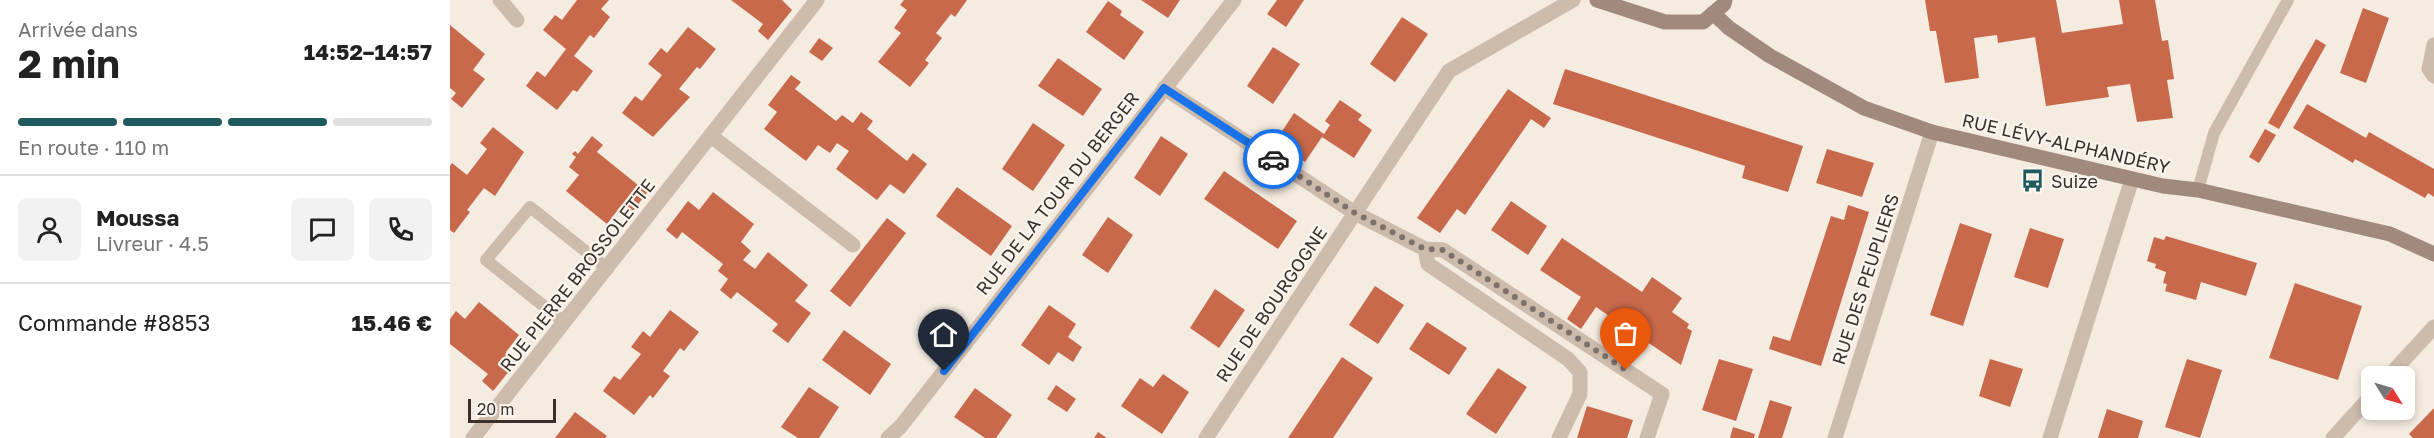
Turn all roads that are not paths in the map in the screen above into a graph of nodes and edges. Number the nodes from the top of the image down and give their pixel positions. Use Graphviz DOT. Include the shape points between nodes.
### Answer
graph roads {
  1 [pos="500,0"];
  2 [pos="817,0"];
  3 [pos="1234,0"];
  4 [pos="1573,0"];
  5 [pos="1597,0"];
  6 [pos="1725,0"];
  7 [pos="2288,0"];
  8 [pos="1713,13"];
  9 [pos="517,20"];
  10 [pos="2434,45"];
  11 [pos="2434,76"];
  12 [pos="1164,88"];
  13 [pos="1932,132"];
  14 [pos="711,136"];
  15 [pos="2132,179"];
  16 [pos="2198,190"];
  17 [pos="1355,213"];
  18 [pos="853,245"];
  19 [pos="1425,249"];
  20 [pos="2434,254"];
  21 [pos="608,269"];
  22 [pos="565,323"];
  23 [pos="2434,327"];
  24 [pos="2398,366"];
  25 [pos="2361,407"];
  26 [pos="473,438"];
  27 [pos="888,438"];
  28 [pos="1206,438"];
  29 [pos="1559,438"];
  30 [pos="1647,438"];
  31 [pos="1835,438"];
  32 [pos="2050,438"];
  33 [pos="2333,438"];
  1 -- 9 [label="street"];
  2 -- 14 [label="street, RUE PIERRE BROSSOLETTE"];
  3 -- 12 [label="street, RUE DE LA TOUR DU BERGER"];
  4 -- 17 [label="street, RUE DE BOURGOGNE" via="1449,71"];
  5 -- 8 [label="street" via="1665,22 1703,22"];
  6 -- 8 [label="street"];
  7 -- 16 [label="lane" via="2214,133"];
  8 -- 13 [label="street, RUE LÉVY-ALPHANDÉRY" via="1770,56 1864,108"];
  10 -- 11 [label="street" via="2429,69"];
  12 -- 17 [label="street"];
  12 -- 27 [label="street, RUE DE LA TOUR DU BERGER"];
  13 -- 15 [label="street, RUE LÉVY-ALPHANDÉRY"];
  13 -- 31 [label="street, RUE DES PEUPLIERS"];
  14 -- 18 [label="street"];
  14 -- 21 [label="street, RUE PIERRE BROSSOLETTE"];
  15 -- 16 [label="street, RUE LÉVY-ALPHANDÉRY"];
  15 -- 32 [label="street"];
  16 -- 20 [label="street, RUE LÉVY-ALPHANDÉRY" via="2390,234"];
  17 -- 19 [label="street"];
  17 -- 28 [label="street, RUE DE BOURGOGNE"];
  19 -- 29 [label="street" via="1428,264 1580,372 1580,394"];
  19 -- 30 [label="street" via="1443,250 1662,394"];
  21 -- 22 [label="street, RUE PIERRE BROSSOLETTE"];
  21 -- 22 [label="lane" via="530,207 486,260"];
  22 -- 26 [label="street, RUE PIERRE BROSSOLETTE"];
  23 -- 24 [label="street"];
  25 -- 33 [label="street"];
}
